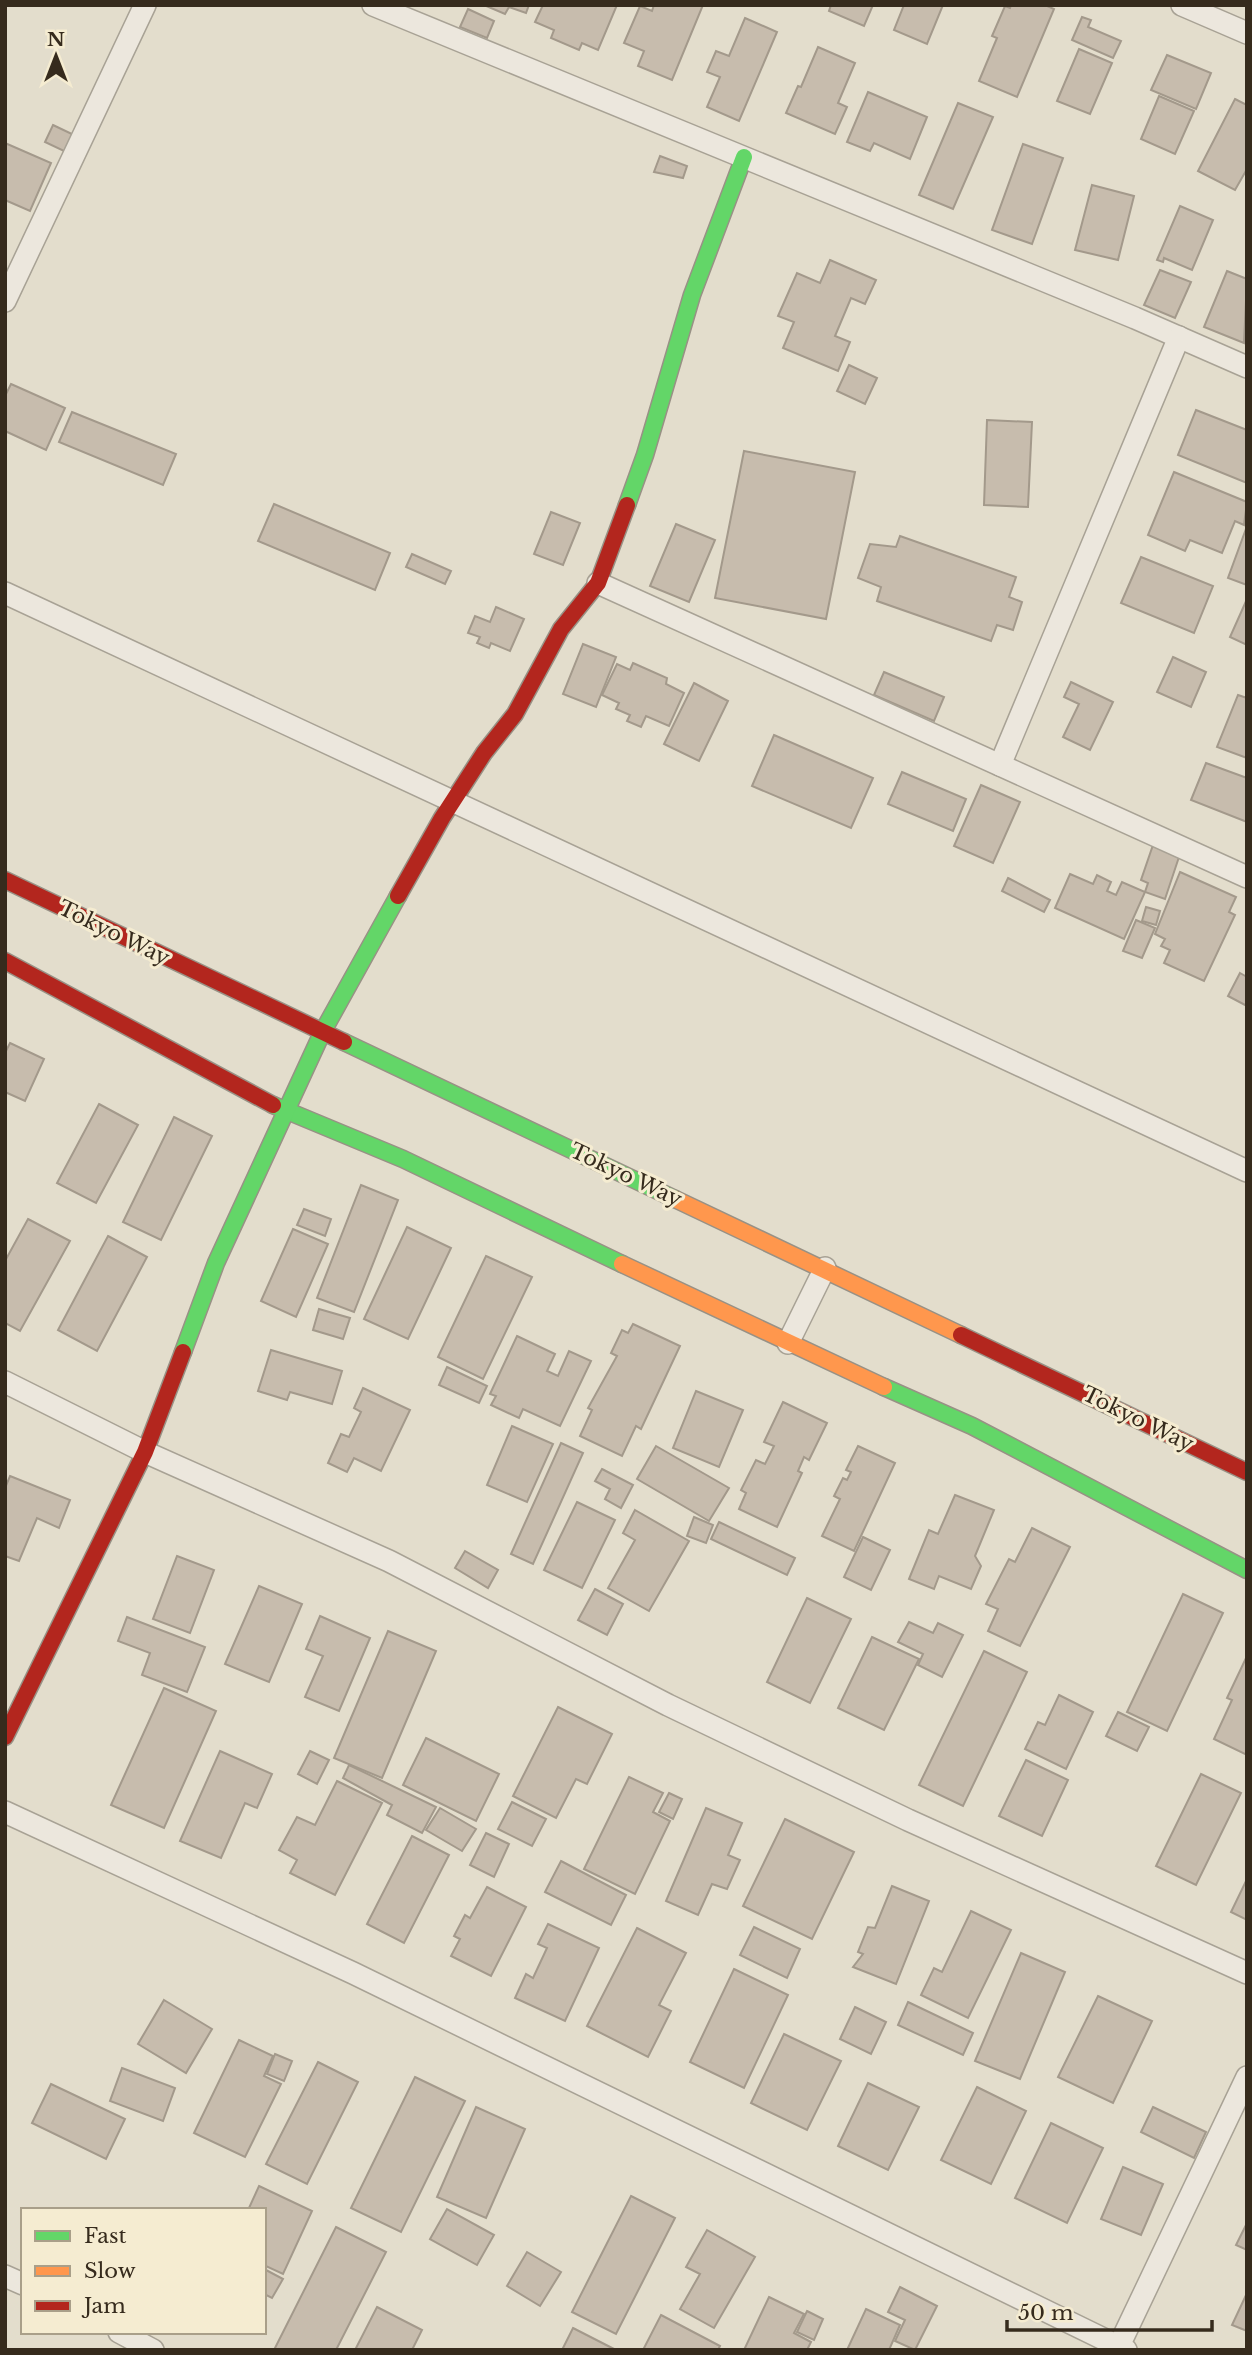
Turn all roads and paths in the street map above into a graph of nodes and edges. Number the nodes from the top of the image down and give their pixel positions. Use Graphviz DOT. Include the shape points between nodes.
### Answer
graph roads {
  1 [pos="145,5"];
  2 [pos="373,5"];
  3 [pos="1182,5"];
  4 [pos="404,11"];
  5 [pos="1247,33"];
  6 [pos="744,157"];
  7 [pos="5,301"];
  8 [pos="1179,337"];
  9 [pos="1247,367"];
  10 [pos="598,583"];
  11 [pos="5,593"];
  12 [pos="1000,765"];
  13 [pos="452,802"];
  14 [pos="1247,877"];
  15 [pos="5,880"];
  16 [pos="5,961"];
  17 [pos="323,1033"];
  18 [pos="284,1111"];
  19 [pos="1247,1171"];
  20 [pos="825,1268"];
  21 [pos="788,1343"];
  22 [pos="5,1382"];
  23 [pos="145,1451"];
  24 [pos="1247,1472"];
  25 [pos="1247,1570"];
  26 [pos="5,1737"];
  27 [pos="5,1812"];
  28 [pos="1247,1973"];
  29 [pos="1247,2077"];
  30 [pos="5,2276"];
  31 [pos="21,2283"];
  32 [pos="123,2334"];
  33 [pos="1120,2349"];
  34 [pos="153,2350"];
  1 -- 7 [label="street"];
  2 -- 4 [label="street"];
  3 -- 5 [label="street"];
  4 -- 6 [label="street"];
  6 -- 8 [label="street"];
  6 -- 10 [label="street" via="692,295 645,454"];
  8 -- 9 [label="street"];
  8 -- 12 [label="street"];
  10 -- 12 [label="street"];
  10 -- 13 [label="street" via="561,629 515,714"];
  11 -- 13 [label="street"];
  12 -- 14 [label="street"];
  13 -- 17 [label="street"];
  13 -- 19 [label="street"];
  15 -- 17 [label="street, Tokyo Way"];
  16 -- 18 [label="street"];
  17 -- 18 [label="street"];
  17 -- 20 [label="street, Tokyo Way"];
  18 -- 21 [label="street" via="403,1159"];
  18 -- 23 [label="street" via="216,1263"];
  20 -- 21 [label="street"];
  20 -- 24 [label="street, Tokyo Way"];
  21 -- 25 [label="street" via="993,1436"];
  22 -- 23 [label="street"];
  23 -- 26 [label="street"];
  23 -- 28 [label="street" via="389,1561 668,1705 883,1808"];
  27 -- 33 [label="street" via="353,1973"];
  29 -- 33 [label="street"];
  30 -- 31 [label="street"];
  32 -- 34 [label="street"];
}
